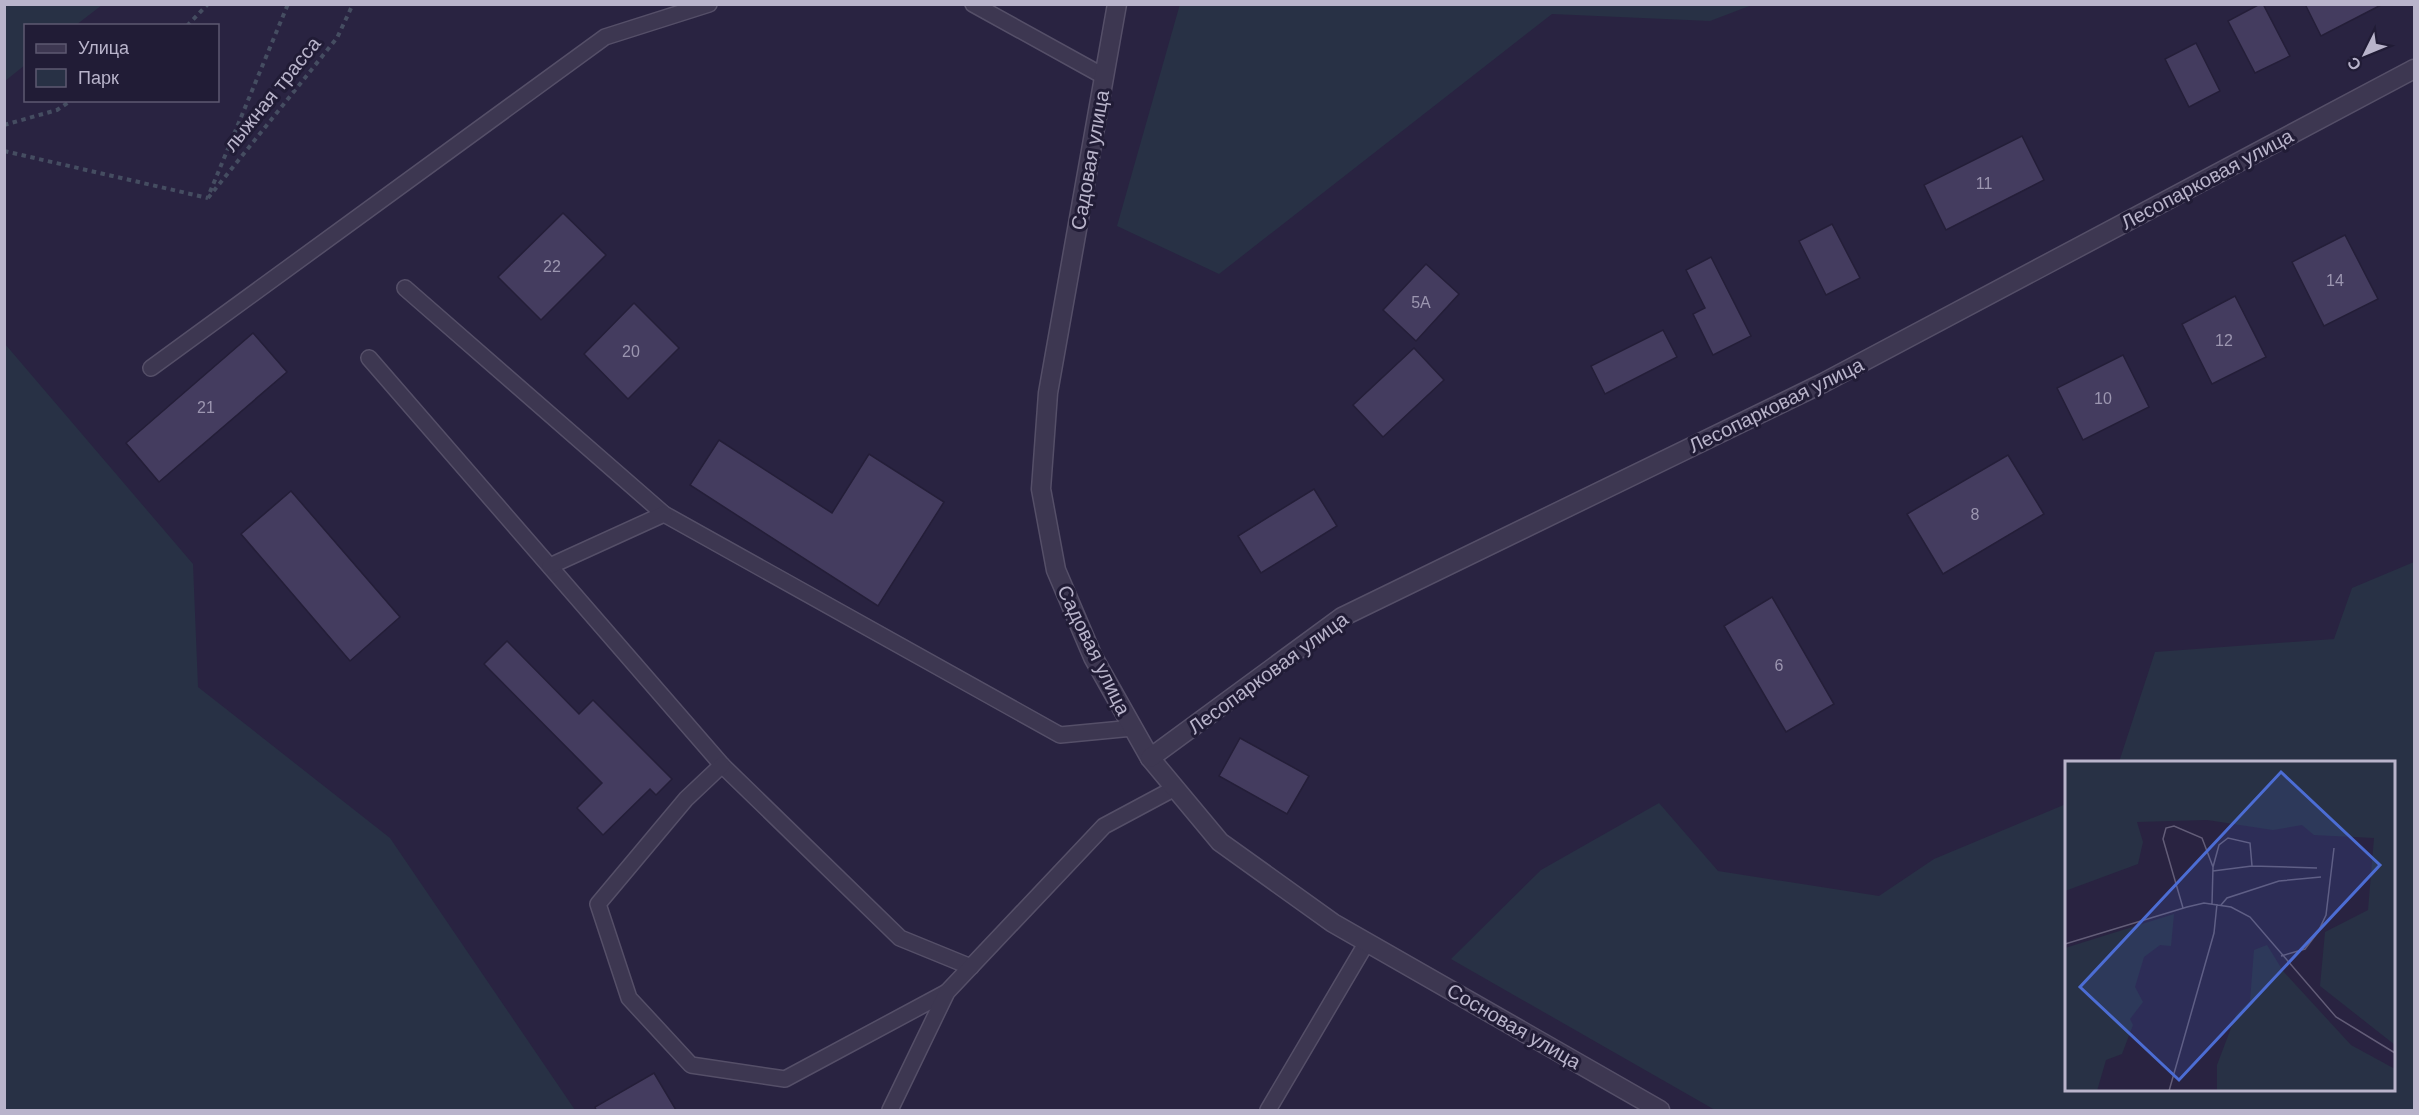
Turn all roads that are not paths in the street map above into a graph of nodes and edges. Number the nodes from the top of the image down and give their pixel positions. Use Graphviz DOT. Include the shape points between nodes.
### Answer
graph roads {
  1 [pos="709,4"];
  2 [pos="973,4"];
  3 [pos="1118,4"];
  4 [pos="2415,69"];
  5 [pos="1105,77"];
  6 [pos="405,288"];
  7 [pos="369,358"];
  8 [pos="152,368"];
  9 [pos="664,514"];
  10 [pos="550,566"];
  11 [pos="1133,728"];
  12 [pos="1150,758"];
  13 [pos="722,765"];
  14 [pos="1175,788"];
  15 [pos="1367,942"];
  16 [pos="972,967"];
  17 [pos="947,992"];
  18 [pos="890,1110"];
  19 [pos="1268,1110"];
  20 [pos="1660,1110"];
  1 -- 8 [label="lane" via="605,37"];
  2 -- 5 [label="lane"];
  3 -- 5 [label="street, Садовая улица"];
  4 -- 12 [label="street, Лесопарковая улица" via="1823,383 1342,617"];
  5 -- 11 [label="street, Садовая улица" via="1048,393 1041,489 1056,570 1093,657"];
  6 -- 9 [label="lane"];
  7 -- 10 [label="lane"];
  9 -- 10 [label="lane"];
  9 -- 11 [label="lane" via="1060,735"];
  10 -- 13 [label="lane"];
  11 -- 12 [label="street, Садовая улица"];
  12 -- 14 [label="street, Садовая улица"];
  13 -- 16 [label="lane" via="900,938"];
  13 -- 17 [label="lane" via="686,799 598,904 628,998 691,1065 785,1079"];
  14 -- 15 [label="street, Садовая улица" via="1220,842 1333,923"];
  14 -- 16 [label="lane" via="1104,826"];
  15 -- 19 [label="lane"];
  15 -- 20 [label="street, Сосновая улица"];
  16 -- 17 [label="lane"];
  17 -- 18 [label="lane"];
}
